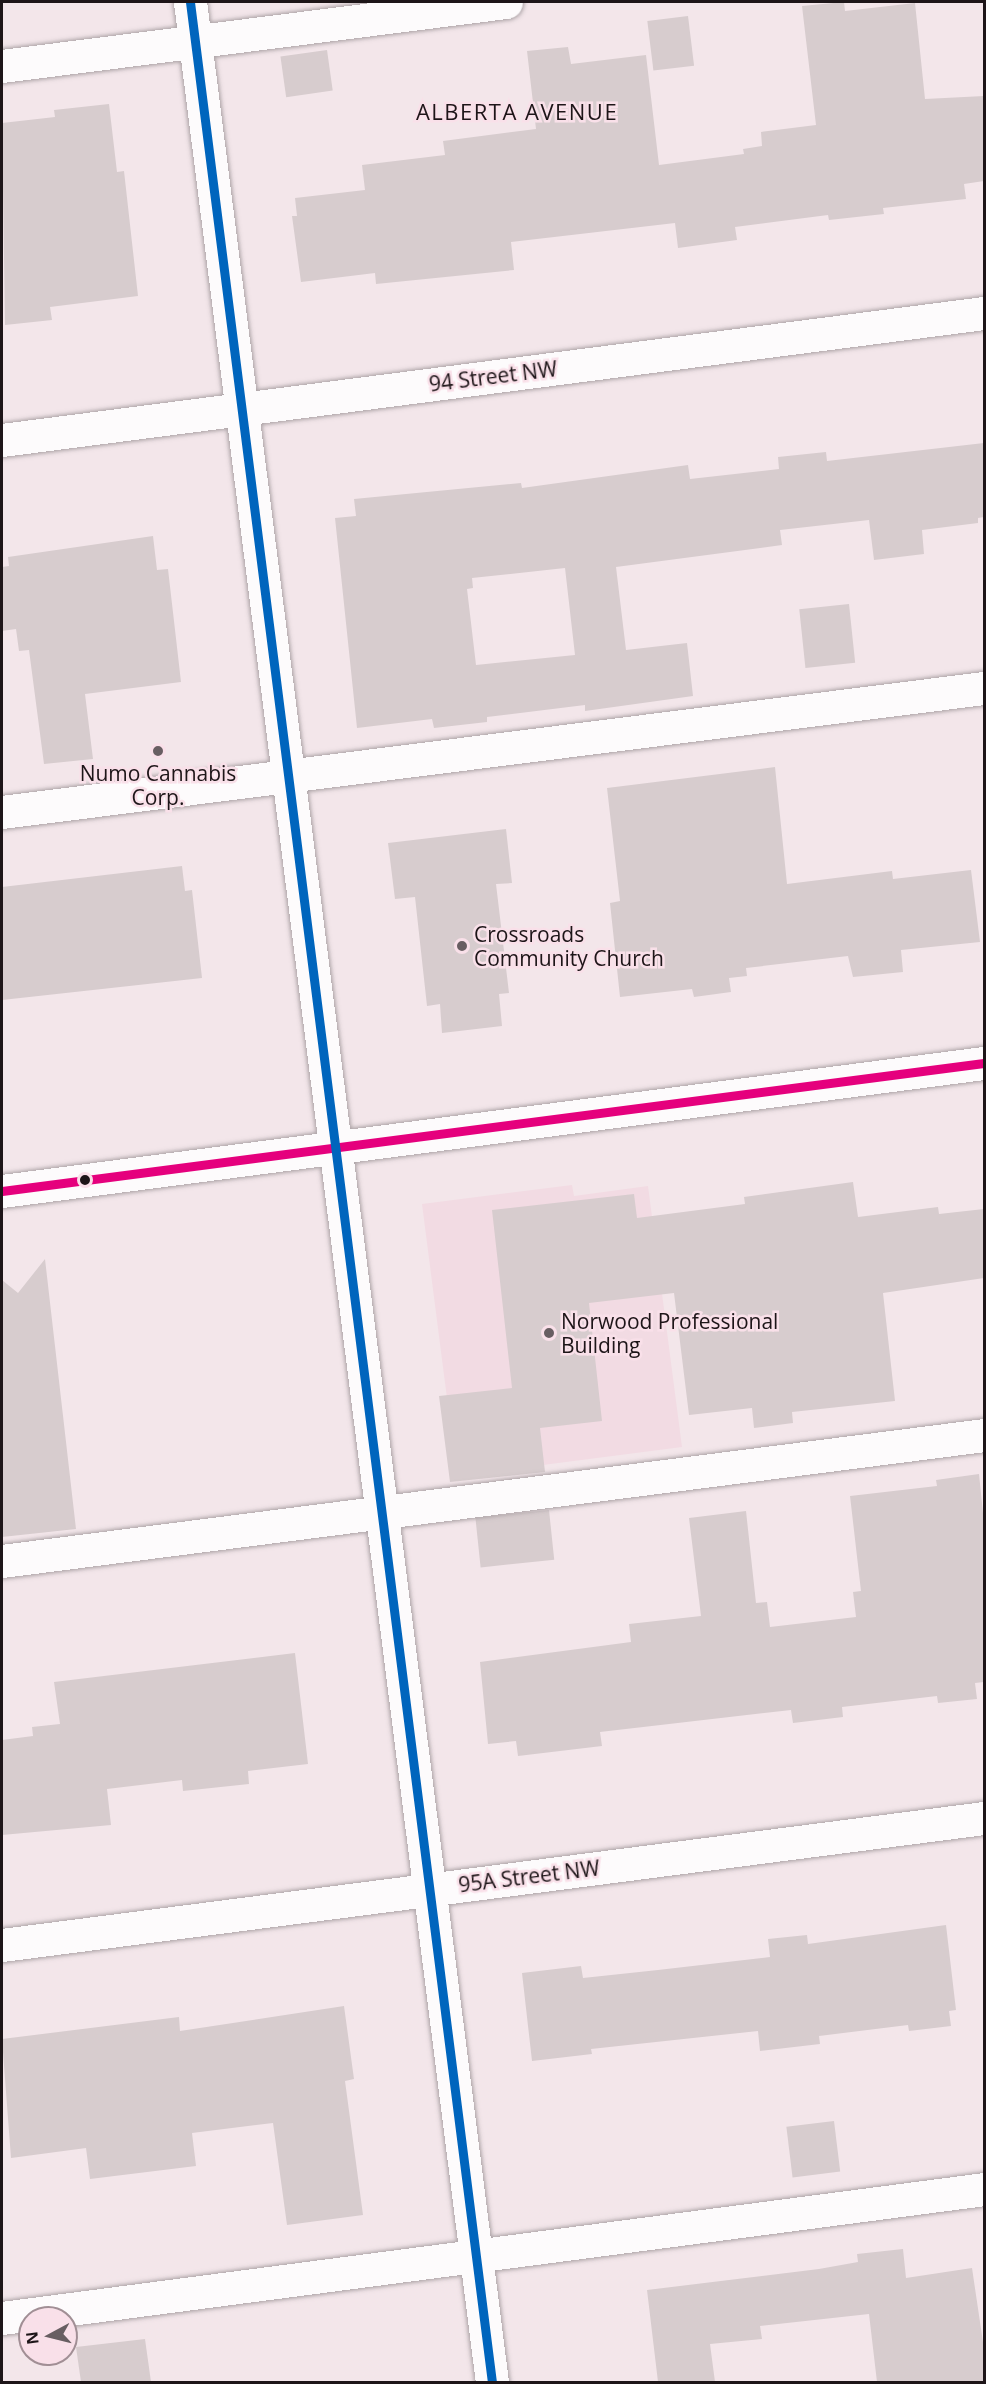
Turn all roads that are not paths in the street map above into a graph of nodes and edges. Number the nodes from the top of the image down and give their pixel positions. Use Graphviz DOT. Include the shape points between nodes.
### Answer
graph roads {
  1 [pos="190,2"];
  2 [pos="506,2"];
  3 [pos="195,42"];
  4 [pos="2,66"];
  5 [pos="984,313"];
  6 [pos="240,409"];
  7 [pos="2,440"];
  8 [pos="984,688"];
  9 [pos="288,776"];
  10 [pos="2,812"];
  11 [pos="984,1064"];
  12 [pos="333,1148"];
  13 [pos="2,1191"];
  14 [pos="984,1435"];
  15 [pos="381,1511"];
  16 [pos="2,1561"];
  17 [pos="984,1818"];
  18 [pos="427,1889"];
  19 [pos="2,1945"];
  20 [pos="984,2188"];
  21 [pos="475,2253"];
  22 [pos="2,2318"];
  23 [pos="492,2382"];
  1 -- 3 [label="street"];
  2 -- 3 [label="street"];
  3 -- 4 [label="street"];
  3 -- 6 [label="street"];
  5 -- 6 [label="street, 94 Street NW"];
  6 -- 7 [label="street, 94 Street NW"];
  6 -- 9 [label="street"];
  8 -- 9 [label="street"];
  9 -- 10 [label="street"];
  9 -- 12 [label="street"];
  11 -- 12 [label="street"];
  12 -- 13 [label="street"];
  12 -- 15 [label="street"];
  14 -- 15 [label="street"];
  15 -- 16 [label="street"];
  15 -- 18 [label="street"];
  17 -- 18 [label="street, 95A Street NW"];
  18 -- 19 [label="street, 95A Street NW"];
  18 -- 21 [label="street"];
  20 -- 21 [label="street"];
  21 -- 22 [label="street"];
  21 -- 23 [label="street"];
}
